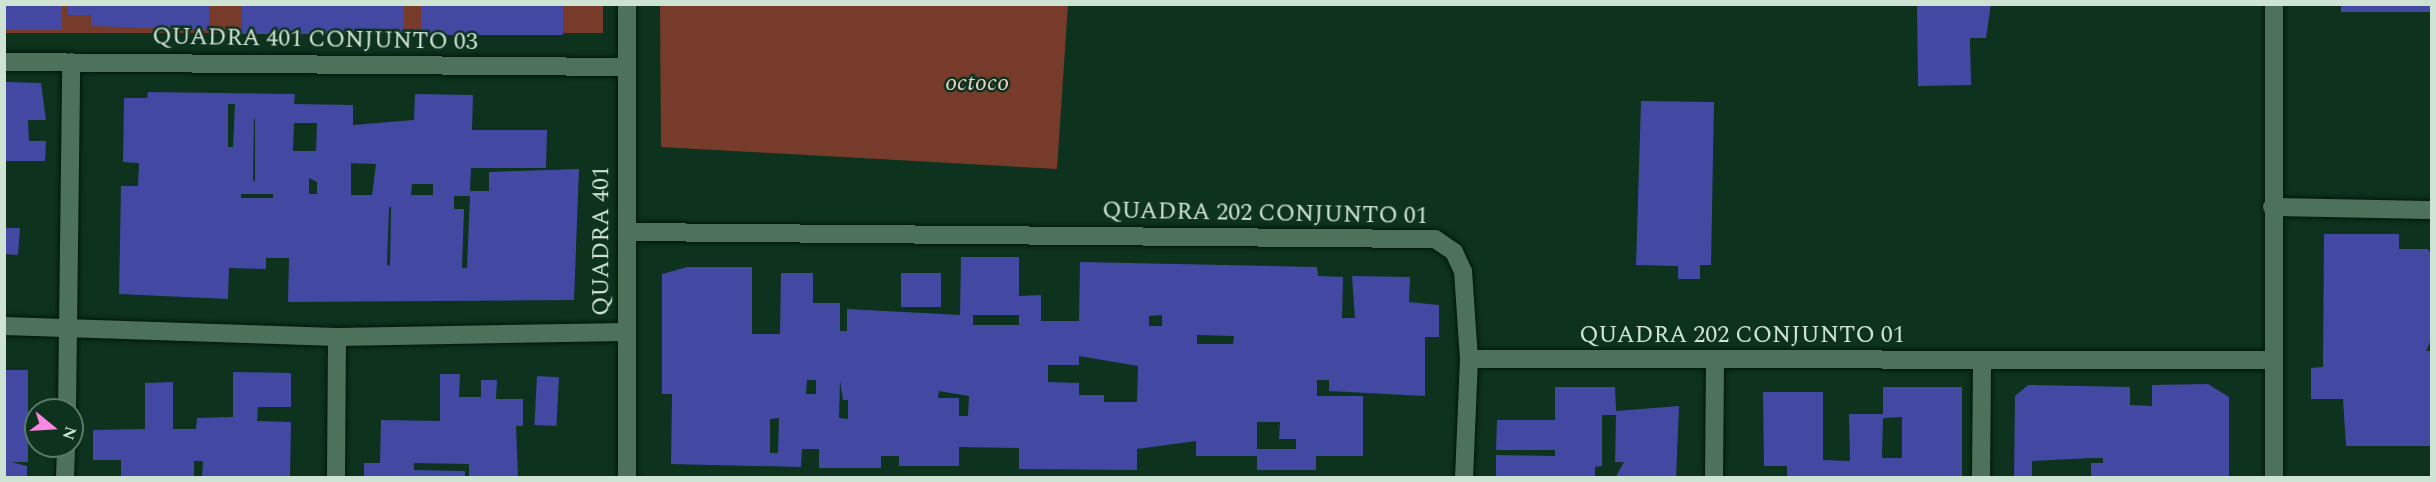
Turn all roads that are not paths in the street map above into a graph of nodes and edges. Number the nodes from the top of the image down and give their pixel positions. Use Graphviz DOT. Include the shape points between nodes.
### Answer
graph roads {
  1 [pos="627,4"];
  2 [pos="2274,4"];
  3 [pos="4,62"];
  4 [pos="71,62"];
  5 [pos="625,67"];
  6 [pos="2272,207"];
  7 [pos="2432,210"];
  8 [pos="627,232"];
  9 [pos="4,326"];
  10 [pos="69,327"];
  11 [pos="626,332"];
  12 [pos="337,337"];
  13 [pos="1715,358"];
  14 [pos="1469,359"];
  15 [pos="2272,360"];
  16 [pos="1982,361"];
  17 [pos="67,398"];
  18 [pos="66,458"];
  19 [pos="65,477"];
  20 [pos="336,477"];
  21 [pos="627,477"];
  22 [pos="1464,477"];
  23 [pos="1714,477"];
  24 [pos="1982,477"];
  25 [pos="2274,477"];
  1 -- 5 [label="street, QUADRA 401"];
  2 -- 6 [label="street"];
  3 -- 4 [label="street, QUADRA 401 CONJUNTO 03"];
  4 -- 5 [label="street, QUADRA 401 CONJUNTO 03"];
  4 -- 10 [label="street"];
  5 -- 8 [label="street, QUADRA 401"];
  6 -- 7 [label="street"];
  6 -- 15 [label="street"];
  8 -- 11 [label="street, QUADRA 401"];
  8 -- 14 [label="street, QUADRA 202 CONJUNTO 01" via="1435,239 1454,252 1463,271"];
  9 -- 10 [label="street"];
  10 -- 12 [label="street"];
  10 -- 17 [label="street"];
  11 -- 12 [label="street"];
  11 -- 21 [label="street, QUADRA 401"];
  12 -- 20 [label="street"];
  13 -- 14 [label="street, QUADRA 202 CONJUNTO 01"];
  13 -- 16 [label="street, QUADRA 202 CONJUNTO 01"];
  13 -- 23 [label="street"];
  14 -- 22 [label="street"];
  15 -- 16 [label="street, QUADRA 202 CONJUNTO 01"];
  15 -- 25 [label="street"];
  16 -- 24 [label="street"];
  18 -- 19 [label="street"];
}
